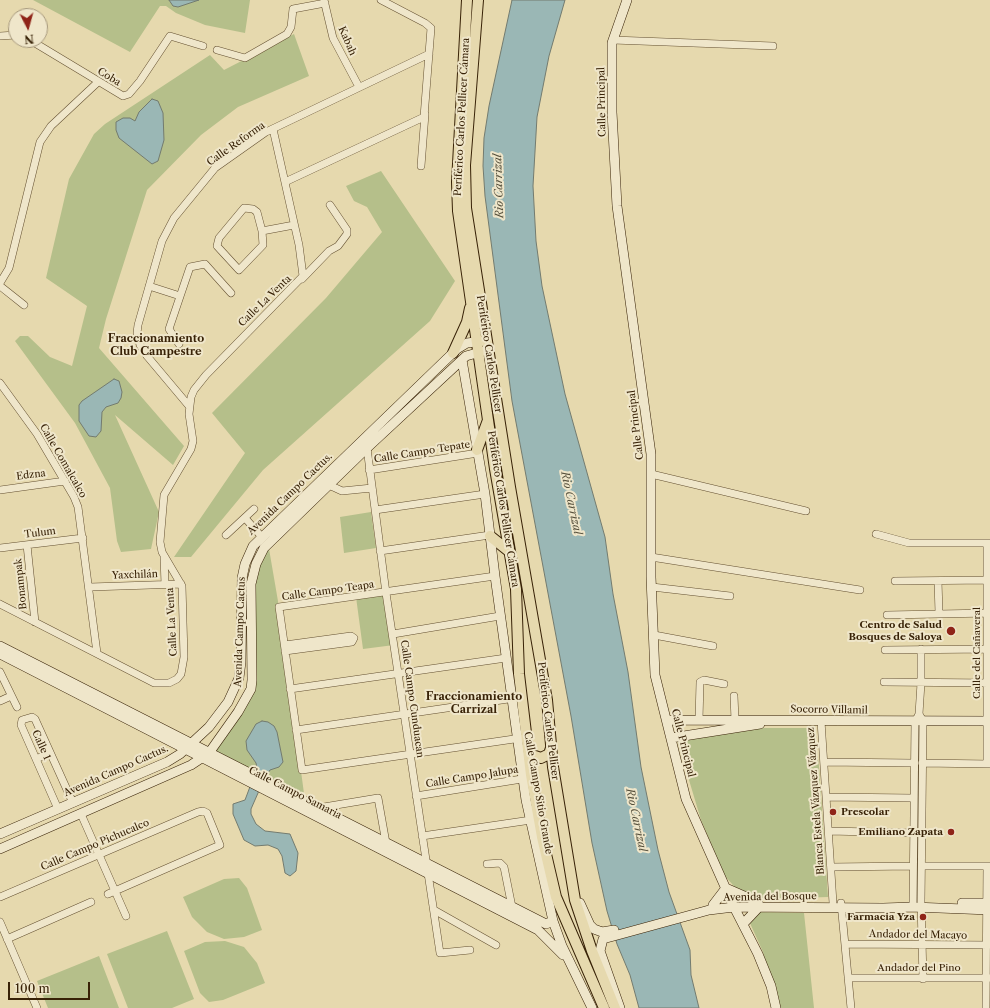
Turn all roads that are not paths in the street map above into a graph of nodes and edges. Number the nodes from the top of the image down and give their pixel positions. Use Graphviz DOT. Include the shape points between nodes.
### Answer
graph roads {
  1 [pos="381,0"];
  2 [pos="467,0"];
  3 [pos="627,0"];
  4 [pos="324,1"];
  5 [pos="477,3"];
  6 [pos="613,40"];
  7 [pos="203,46"];
  8 [pos="773,46"];
  9 [pos="43,48"];
  10 [pos="217,50"];
  11 [pos="429,54"];
  12 [pos="98,82"];
  13 [pos="359,87"];
  14 [pos="425,113"];
  15 [pos="273,129"];
  16 [pos="421,166"];
  17 [pos="285,182"];
  18 [pos="330,205"];
  19 [pos="294,225"];
  20 [pos="262,231"];
  21 [pos="302,280"];
  22 [pos="0,284"];
  23 [pos="149,286"];
  24 [pos="230,293"];
  25 [pos="180,296"];
  26 [pos="472,300"];
  27 [pos="24,306"];
  28 [pos="179,344"];
  29 [pos="482,346"];
  30 [pos="453,353"];
  31 [pos="462,360"];
  32 [pos="0,383"];
  33 [pos="189,406"];
  34 [pos="488,418"];
  35 [pos="367,448"];
  36 [pos="478,452"];
  37 [pos="369,470"];
  38 [pos="651,474"];
  39 [pos="65,481"];
  40 [pos="329,486"];
  41 [pos="372,488"];
  42 [pos="0,490"];
  43 [pos="485,494"];
  44 [pos="254,509"];
  45 [pos="375,510"];
  46 [pos="806,511"];
  47 [pos="245,518"];
  48 [pos="876,534"];
  49 [pos="226,536"];
  50 [pos="261,536"];
  51 [pos="490,536"];
  52 [pos="83,538"];
  53 [pos="988,543"];
  54 [pos="27,545"];
  55 [pos="0,548"];
  56 [pos="380,551"];
  57 [pos="510,552"];
  58 [pos="163,554"];
  59 [pos="652,557"];
  60 [pos="495,576"];
  61 [pos="988,580"];
  62 [pos="895,581"];
  63 [pos="938,581"];
  64 [pos="165,584"];
  65 [pos="181,584"];
  66 [pos="90,587"];
  67 [pos="652,587"];
  68 [pos="860,590"];
  69 [pos="386,593"];
  70 [pos="730,596"];
  71 [pos="0,604"];
  72 [pos="939,613"];
  73 [pos="988,613"];
  74 [pos="887,615"];
  75 [pos="500,616"];
  76 [pos="36,622"];
  77 [pos="393,634"];
  78 [pos="654,635"];
  79 [pos="712,646"];
  80 [pos="285,648"];
  81 [pos="921,649"];
  82 [pos="988,649"];
  83 [pos="885,650"];
  84 [pos="2,653"];
  85 [pos="97,653"];
  86 [pos="506,658"];
  87 [pos="0,672"];
  88 [pos="398,674"];
  89 [pos="884,682"];
  90 [pos="922,683"];
  91 [pos="988,683"];
  92 [pos="724,684"];
  93 [pos="290,689"];
  94 [pos="11,696"];
  95 [pos="734,696"];
  96 [pos="516,698"];
  97 [pos="0,701"];
  98 [pos="17,707"];
  99 [pos="404,714"];
  100 [pos="667,720"];
  101 [pos="699,720"];
  102 [pos="735,720"];
  103 [pos="919,721"];
  104 [pos="821,723"];
  105 [pos="989,724"];
  106 [pos="296,730"];
  107 [pos="522,738"];
  108 [pos="671,738"];
  109 [pos="188,746"];
  110 [pos="551,748"];
  111 [pos="528,750"];
  112 [pos="50,753"];
  113 [pos="410,754"];
  114 [pos="206,755"];
  115 [pos="36,759"];
  116 [pos="824,762"];
  117 [pos="914,763"];
  118 [pos="922,763"];
  119 [pos="989,764"];
  120 [pos="553,767"];
  121 [pos="529,777"];
  122 [pos="416,796"];
  123 [pos="827,797"];
  124 [pos="914,798"];
  125 [pos="73,803"];
  126 [pos="318,808"];
  127 [pos="58,809"];
  128 [pos="81,814"];
  129 [pos="531,820"];
  130 [pos="829,831"];
  131 [pos="914,833"];
  132 [pos="0,834"];
  133 [pos="422,836"];
  134 [pos="386,843"];
  135 [pos="0,849"];
  136 [pos="99,854"];
  137 [pos="426,864"];
  138 [pos="487,864"];
  139 [pos="914,866"];
  140 [pos="922,866"];
  141 [pos="989,866"];
  142 [pos="831,867"];
  143 [pos="428,874"];
  144 [pos="573,887"];
  145 [pos="726,888"];
  146 [pos="112,893"];
  147 [pos="0,897"];
  148 [pos="90,902"];
  149 [pos="917,904"];
  150 [pos="733,905"];
  151 [pos="758,905"];
  152 [pos="838,905"];
  153 [pos="989,906"];
  154 [pos="512,907"];
  155 [pos="710,907"];
  156 [pos="434,910"];
  157 [pos="126,916"];
  158 [pos="553,921"];
  159 [pos="0,922"];
  160 [pos="743,924"];
  161 [pos="605,935"];
  162 [pos="7,939"];
  163 [pos="845,944"];
  164 [pos="496,945"];
  165 [pos="922,945"];
  166 [pos="988,946"];
  167 [pos="470,950"];
  168 [pos="571,964"];
  169 [pos="848,978"];
  170 [pos="988,978"];
  171 [pos="923,979"];
  172 [pos="37,1008"];
  173 [pos="592,1008"];
  174 [pos="604,1008"];
  175 [pos="615,1008"];
  176 [pos="620,1008"];
  177 [pos="776,1008"];
  178 [pos="851,1008"];
  179 [pos="986,1008"];
  1 -- 11 [label="street" via="429,26"];
  2 -- 26 [label="main road, Periférico Carlos Pellicer Cámara" via="457,196"];
  3 -- 6 [label="street, Calle Principal"];
  4 -- 10 [label="street" via="293,10 291,27 287,34 245,58"];
  4 -- 13 [label="street, Kabah" via="333,38"];
  5 -- 29 [label="main road, Periférico Carlos Pellicer" via="464,180"];
  6 -- 8 [label="street"];
  6 -- 38 [label="street, Calle Principal" via="612,112 617,206 651,454"];
  7 -- 12 [label="street, Coba" via="170,36 144,75 126,96 121,96"];
  9 -- 12 [label="street, Coba"];
  11 -- 13 [label="street, Calle Reforma"];
  11 -- 14 [label="street"];
  12 -- 22 [label="street" via="51,126 40,142 9,268"];
  13 -- 15 [label="street, Calle Reforma"];
  14 -- 16 [label="street"];
  14 -- 17 [label="street" via="421,120"];
  15 -- 17 [label="street, Calle La Venta"];
  15 -- 23 [label="street, Calle Reforma" via="215,168 177,214 162,241"];
  17 -- 19 [label="street, Calle La Venta"];
  18 -- 21 [label="street, Calle La Venta" via="347,230 347,234"];
  19 -- 20 [label="street"];
  19 -- 21 [label="street, Calle La Venta"];
  20 -- 20 [label="street" via="263,245 239,270 217,246 219,238 244,208 251,208 257,212"];
  21 -- 33 [label="street, Calle La Venta" via="206,375 194,390"];
  22 -- 27 [label="street"];
  23 -- 25 [label="street"];
  23 -- 33 [label="street, Calle Reforma" via="138,325 138,341 147,356"];
  24 -- 25 [label="street" via="203,264 190,267"];
  25 -- 28 [label="street" via="169,329"];
  26 -- 29 [label="main road, Periférico Carlos Pellicer Cámara"];
  26 -- 30 [label="main road" via="467,322"];
  29 -- 30 [label="street, Avenida Campo Cactus." via="461,346"];
  29 -- 31 [label="street, Avenida Campo Cactus"];
  29 -- 34 [label="main road, Periférico Carlos Pellicer Cámara"];
  29 -- 110 [label="main road, Periférico Carlos Pellicer" via="547,700"];
  30 -- 50 [label="street, Avenida Campo Cactus."];
  31 -- 35 [label="street, Avenida Campo Cactus"];
  31 -- 36 [label="street"];
  32 -- 39 [label="street, Calle Comalcalco" via="37,434"];
  33 -- 58 [label="street, Calle La Venta" via="191,449 163,498 160,542"];
  34 -- 36 [label="main road"];
  34 -- 57 [label="main road, Periférico Carlos Pellicer Cámara"];
  35 -- 37 [label="street, Calle Campo Cunduacan"];
  35 -- 40 [label="street, Avenida Campo Cactus"];
  36 -- 37 [label="street, Calle Campo Tepate"];
  36 -- 43 [label="street"];
  37 -- 41 [label="street, Calle Campo Cunduacan"];
  38 -- 46 [label="street"];
  38 -- 59 [label="street, Calle Principal"];
  39 -- 42 [label="street, Edzna"];
  39 -- 52 [label="street, Calle Comalcalco" via="80,510"];
  40 -- 41 [label="street" via="342,492"];
  40 -- 114 [label="street, Avenida Campo Cactus" via="268,543 258,558 252,576 251,591 251,689 238,712"];
  41 -- 45 [label="street, Calle Campo Cunduacan"];
  43 -- 45 [label="street"];
  43 -- 51 [label="street"];
  44 -- 47 [label="street"];
  45 -- 56 [label="street, Calle Campo Cunduacan"];
  47 -- 49 [label="street"];
  47 -- 50 [label="street"];
  48 -- 53 [label="street" via="909,543"];
  50 -- 109 [label="street, Avenida Campo Cactus." via="252,546 242,572 239,678 223,710"];
  51 -- 56 [label="street"];
  51 -- 57 [label="main road"];
  51 -- 60 [label="street"];
  52 -- 54 [label="street, Tulum"];
  52 -- 66 [label="street, Calle Comalcalco"];
  53 -- 61 [label="street, Calle del Cañaveral"];
  54 -- 55 [label="street, Tulum"];
  54 -- 76 [label="street, Bonampak"];
  56 -- 69 [label="street, Calle Campo Cunduacan"];
  57 -- 96 [label="main road, Periférico Carlos Pellicer Cámara" via="516,589"];
  58 -- 64 [label="street"];
  58 -- 65 [label="street, Calle La Venta"];
  59 -- 67 [label="street, Calle Principal"];
  59 -- 68 [label="street"];
  60 -- 69 [label="street, Calle Campo Teapa"];
  60 -- 75 [label="street"];
  61 -- 63 [label="street"];
  61 -- 73 [label="street, Calle del Cañaveral"];
  62 -- 63 [label="street"];
  63 -- 72 [label="street"];
  64 -- 65 [label="street, Yaxchilán"];
  64 -- 66 [label="street, Yaxchilán"];
  65 -- 85 [label="street, Calle La Venta" via="184,657 182,672 178,679 167,684 154,683"];
  66 -- 85 [label="street, Calle Comalcalco"];
  67 -- 70 [label="street"];
  67 -- 78 [label="street, Calle Principal"];
  69 -- 77 [label="street, Calle Campo Cunduacan"];
  69 -- 80 [label="street, Calle Campo Teapa" via="279,607"];
  71 -- 76 [label="street, Calle La Venta"];
  72 -- 73 [label="street"];
  72 -- 74 [label="street"];
  73 -- 82 [label="street, Calle del Cañaveral"];
  75 -- 77 [label="street"];
  75 -- 86 [label="street"];
  76 -- 85 [label="street, Calle La Venta"];
  77 -- 88 [label="street, Calle Campo Cunduacan"];
  78 -- 79 [label="street"];
  78 -- 100 [label="street, Calle Principal" via="655,675"];
  80 -- 80 [label="street" via="352,642 354,638 350,636"];
  80 -- 93 [label="street, Calle Campo Teapa"];
  81 -- 82 [label="street"];
  81 -- 83 [label="street"];
  81 -- 90 [label="street"];
  82 -- 91 [label="street, Calle del Cañaveral"];
  84 -- 109 [label="street, Calle Campo Samaria"];
  86 -- 88 [label="street"];
  86 -- 96 [label="street"];
  87 -- 94 [label="street"];
  88 -- 93 [label="street"];
  88 -- 99 [label="street, Calle Campo Cunduacan"];
  89 -- 90 [label="street"];
  90 -- 91 [label="street"];
  90 -- 103 [label="street"];
  91 -- 105 [label="street, Calle del Cañaveral"];
  92 -- 101 [label="street" via="704,680 700,682"];
  93 -- 106 [label="street, Calle Campo Teapa"];
  94 -- 97 [label="street"];
  94 -- 98 [label="street"];
  95 -- 102 [label="street"];
  96 -- 99 [label="street"];
  96 -- 107 [label="main road, Periférico Carlos Pellicer Cámara"];
  99 -- 106 [label="street"];
  99 -- 113 [label="street, Calle Campo Cunduacan"];
  100 -- 101 [label="street, Socorro Villamil"];
  100 -- 108 [label="street, Calle Principal"];
  101 -- 102 [label="street, Socorro Villamil"];
  102 -- 104 [label="street, Socorro Villamil"];
  103 -- 104 [label="street, Socorro Villamil"];
  103 -- 105 [label="street, Socorro Villamil"];
  103 -- 117 [label="street"];
  103 -- 118 [label="street"];
  104 -- 108 [label="street, Socorro Villamil" via="761,724"];
  104 -- 116 [label="street, Blanca Estela Vázquez Vázquez"];
  105 -- 119 [label="street, Calle del Cañaveral"];
  106 -- 113 [label="street, Calle Campo Teapa" via="302,770"];
  107 -- 111 [label="main road, Periférico Carlos Pellicer Cámara"];
  107 -- 113 [label="street"];
  107 -- 121 [label="street, Calle Campo Sitio Grande"];
  108 -- 145 [label="street, Calle Principal" via="686,799"];
  109 -- 114 [label="street, Calle Campo Samaria"];
  109 -- 125 [label="street, Avenida Campo Cactus." via="167,762"];
  110 -- 111 [label="main road" via="549,754 541,758 534,757"];
  110 -- 120 [label="main road, Periférico Carlos Pellicer"];
  111 -- 121 [label="main road, Periférico Carlos Pellicer Cámara"];
  112 -- 115 [label="street"];
  112 -- 115 [label="street, Calle 1" via="34,718 22,720 21,725"];
  112 -- 125 [label="street, Calle 1"];
  113 -- 122 [label="street, Calle Campo Cunduacan"];
  114 -- 126 [label="street, Calle Campo Samaria"];
  114 -- 128 [label="street, Avenida Campo Cactus" via="191,765"];
  114 -- 143 [label="street, Calle Campo Samaria"];
  115 -- 127 [label="street, Calle 1"];
  116 -- 117 [label="street"];
  116 -- 123 [label="street, Blanca Estela Vázquez Vázquez"];
  117 -- 124 [label="street"];
  118 -- 119 [label="street"];
  118 -- 140 [label="street"];
  120 -- 121 [label="main road" via="547,762 538,763"];
  120 -- 144 [label="main road, Periférico Carlos Pellicer"];
  121 -- 122 [label="street, Calle Campo Jalupa"];
  121 -- 129 [label="street, Calle Campo Sitio Grande"];
  121 -- 174 [label="main road, Periférico Carlos Pellicer Cámara" via="556,898"];
  122 -- 133 [label="street, Calle Campo Cunduacan"];
  123 -- 124 [label="street"];
  123 -- 130 [label="street, Blanca Estela Vázquez Vázquez"];
  124 -- 131 [label="street"];
  125 -- 127 [label="street, Avenida Campo Cactus."];
  126 -- 134 [label="street, Calle Campo Samaria"];
  126 -- 134 [label="street" via="378,798"];
  127 -- 132 [label="street, Avenida Campo Cactus."];
  128 -- 135 [label="street, Avenida Campo Cactus"];
  128 -- 136 [label="street"];
  129 -- 133 [label="street"];
  129 -- 158 [label="street, Calle Campo Sitio Grande"];
  130 -- 131 [label="street"];
  130 -- 142 [label="street, Blanca Estela Vázquez Vázquez"];
  131 -- 139 [label="street"];
  133 -- 137 [label="street, Calle Campo Cunduacan"];
  134 -- 137 [label="street, Calle Campo Samaria"];
  136 -- 146 [label="street"];
  136 -- 146 [label="street, Calle Campo Pichucalco" via="203,811 207,813 220,845"];
  136 -- 147 [label="street, Calle Campo Pichucalco"];
  137 -- 143 [label="street, Calle Campo Cunduacan"];
  137 -- 154 [label="street, Calle Campo Samaria"];
  138 -- 154 [label="street" via="500,863 504,867"];
  139 -- 142 [label="street"];
  139 -- 149 [label="street"];
  140 -- 141 [label="street"];
  140 -- 149 [label="street"];
  141 -- 153 [label="street"];
  142 -- 152 [label="street, Blanca Estela Vázquez Vázquez"];
  143 -- 156 [label="street, Calle Campo Cunduacan"];
  143 -- 168 [label="street, Calle Campo Samaria" via="538,930"];
  144 -- 161 [label="street" via="592,927"];
  144 -- 175 [label="main road, Periférico Carlos Pellicer" via="580,918"];
  145 -- 150 [label="street, Calle Principal"];
  145 -- 151 [label="street"];
  145 -- 155 [label="street"];
  146 -- 157 [label="street"];
  148 -- 162 [label="street"];
  149 -- 152 [label="street, Avenida del Bosque"];
  149 -- 153 [label="street, Avenida del Bosque"];
  149 -- 165 [label="street"];
  150 -- 151 [label="street, Avenida del Bosque"];
  150 -- 155 [label="street, Avenida del Bosque"];
  150 -- 160 [label="street, Calle Principal"];
  151 -- 152 [label="street, Avenida del Bosque"];
  151 -- 160 [label="street"];
  152 -- 163 [label="street, Blanca Estela Vázquez Vázquez"];
  153 -- 166 [label="street"];
  154 -- 158 [label="street, Calle Campo Samaria" via="546,924"];
  155 -- 161 [label="street, Avenida del Bosque"];
  156 -- 164 [label="street"];
  156 -- 167 [label="street, Calle Campo Cunduacan" via="440,954"];
  158 -- 168 [label="street, Calle Campo Sitio Grande"];
  159 -- 162 [label="street"];
  160 -- 177 [label="street, Calle Principal" via="771,986"];
  161 -- 176 [label="street" via="600,951"];
  162 -- 172 [label="street"];
  163 -- 165 [label="street, Andador del Macayo"];
  163 -- 169 [label="street, Blanca Estela Vázquez Vázquez"];
  165 -- 166 [label="street, Andador del Macayo"];
  165 -- 171 [label="street"];
  166 -- 170 [label="street"];
  168 -- 173 [label="street, Calle Campo Sitio Grande"];
  169 -- 171 [label="street, Andador del Pino"];
  169 -- 178 [label="street, Blanca Estela Vázquez Vázquez"];
  170 -- 171 [label="street, Andador del Pino"];
  170 -- 179 [label="street"];
}
